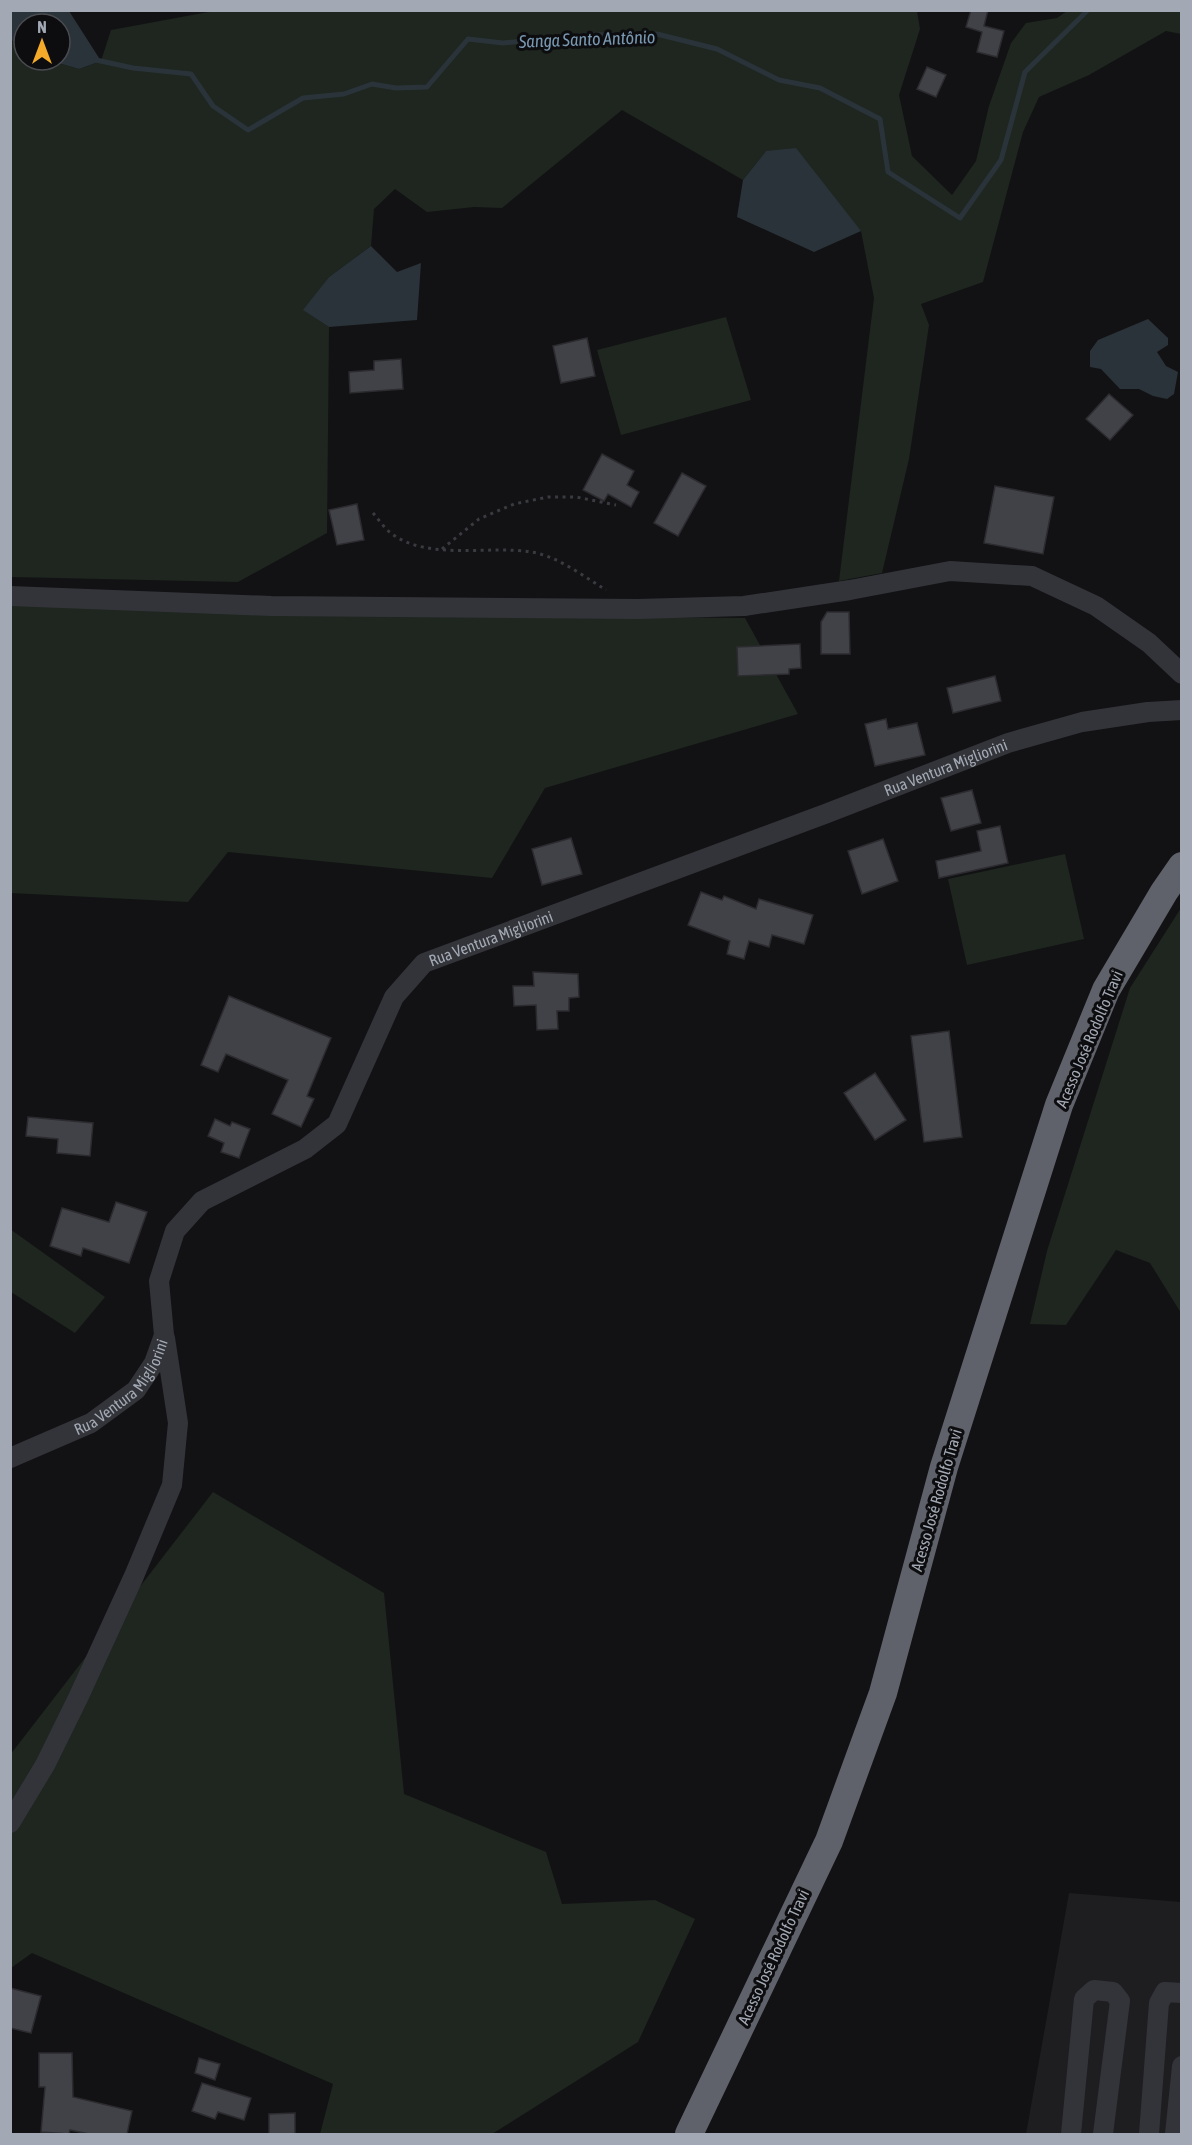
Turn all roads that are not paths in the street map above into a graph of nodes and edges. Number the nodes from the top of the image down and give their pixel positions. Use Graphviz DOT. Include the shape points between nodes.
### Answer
graph roads {
  1 [pos="10,596"];
  2 [pos="1182,674"];
  3 [pos="1182,710"];
  4 [pos="1182,866"];
  5 [pos="164,1335"];
  6 [pos="10,1458"];
  7 [pos="10,1823"];
  8 [pos="1182,1993"];
  9 [pos="1182,2066"];
  10 [pos="689,2134"];
  11 [pos="1071,2134"];
  12 [pos="1103,2134"];
  13 [pos="1149,2134"];
  14 [pos="1175,2134"];
  1 -- 2 [label="street" via="271,606 638,609 744,606 950,571 1032,576 1096,606 1149,643"];
  3 -- 5 [label="street, Rua Ventura Migliorini" via="1082,722 1008,744 424,963 394,997 337,1124 305,1149 202,1201 175,1231 159,1281"];
  4 -- 10 [label="highway, Acesso José Rodolfo Travi" via="1106,990 1059,1105 944,1467 879,1703 829,1840"];
  5 -- 6 [label="street, Rua Ventura Migliorini" via="154,1363 136,1390 90,1423"];
  5 -- 7 [label="street" via="178,1423 172,1485 78,1698 45,1765"];
  8 -- 13 [label="street" via="1165,1992 1159,2003"];
  9 -- 14 [label="street"];
  11 -- 12 [label="street" via="1084,1999 1094,1990 1113,1992 1120,2001"];
}
